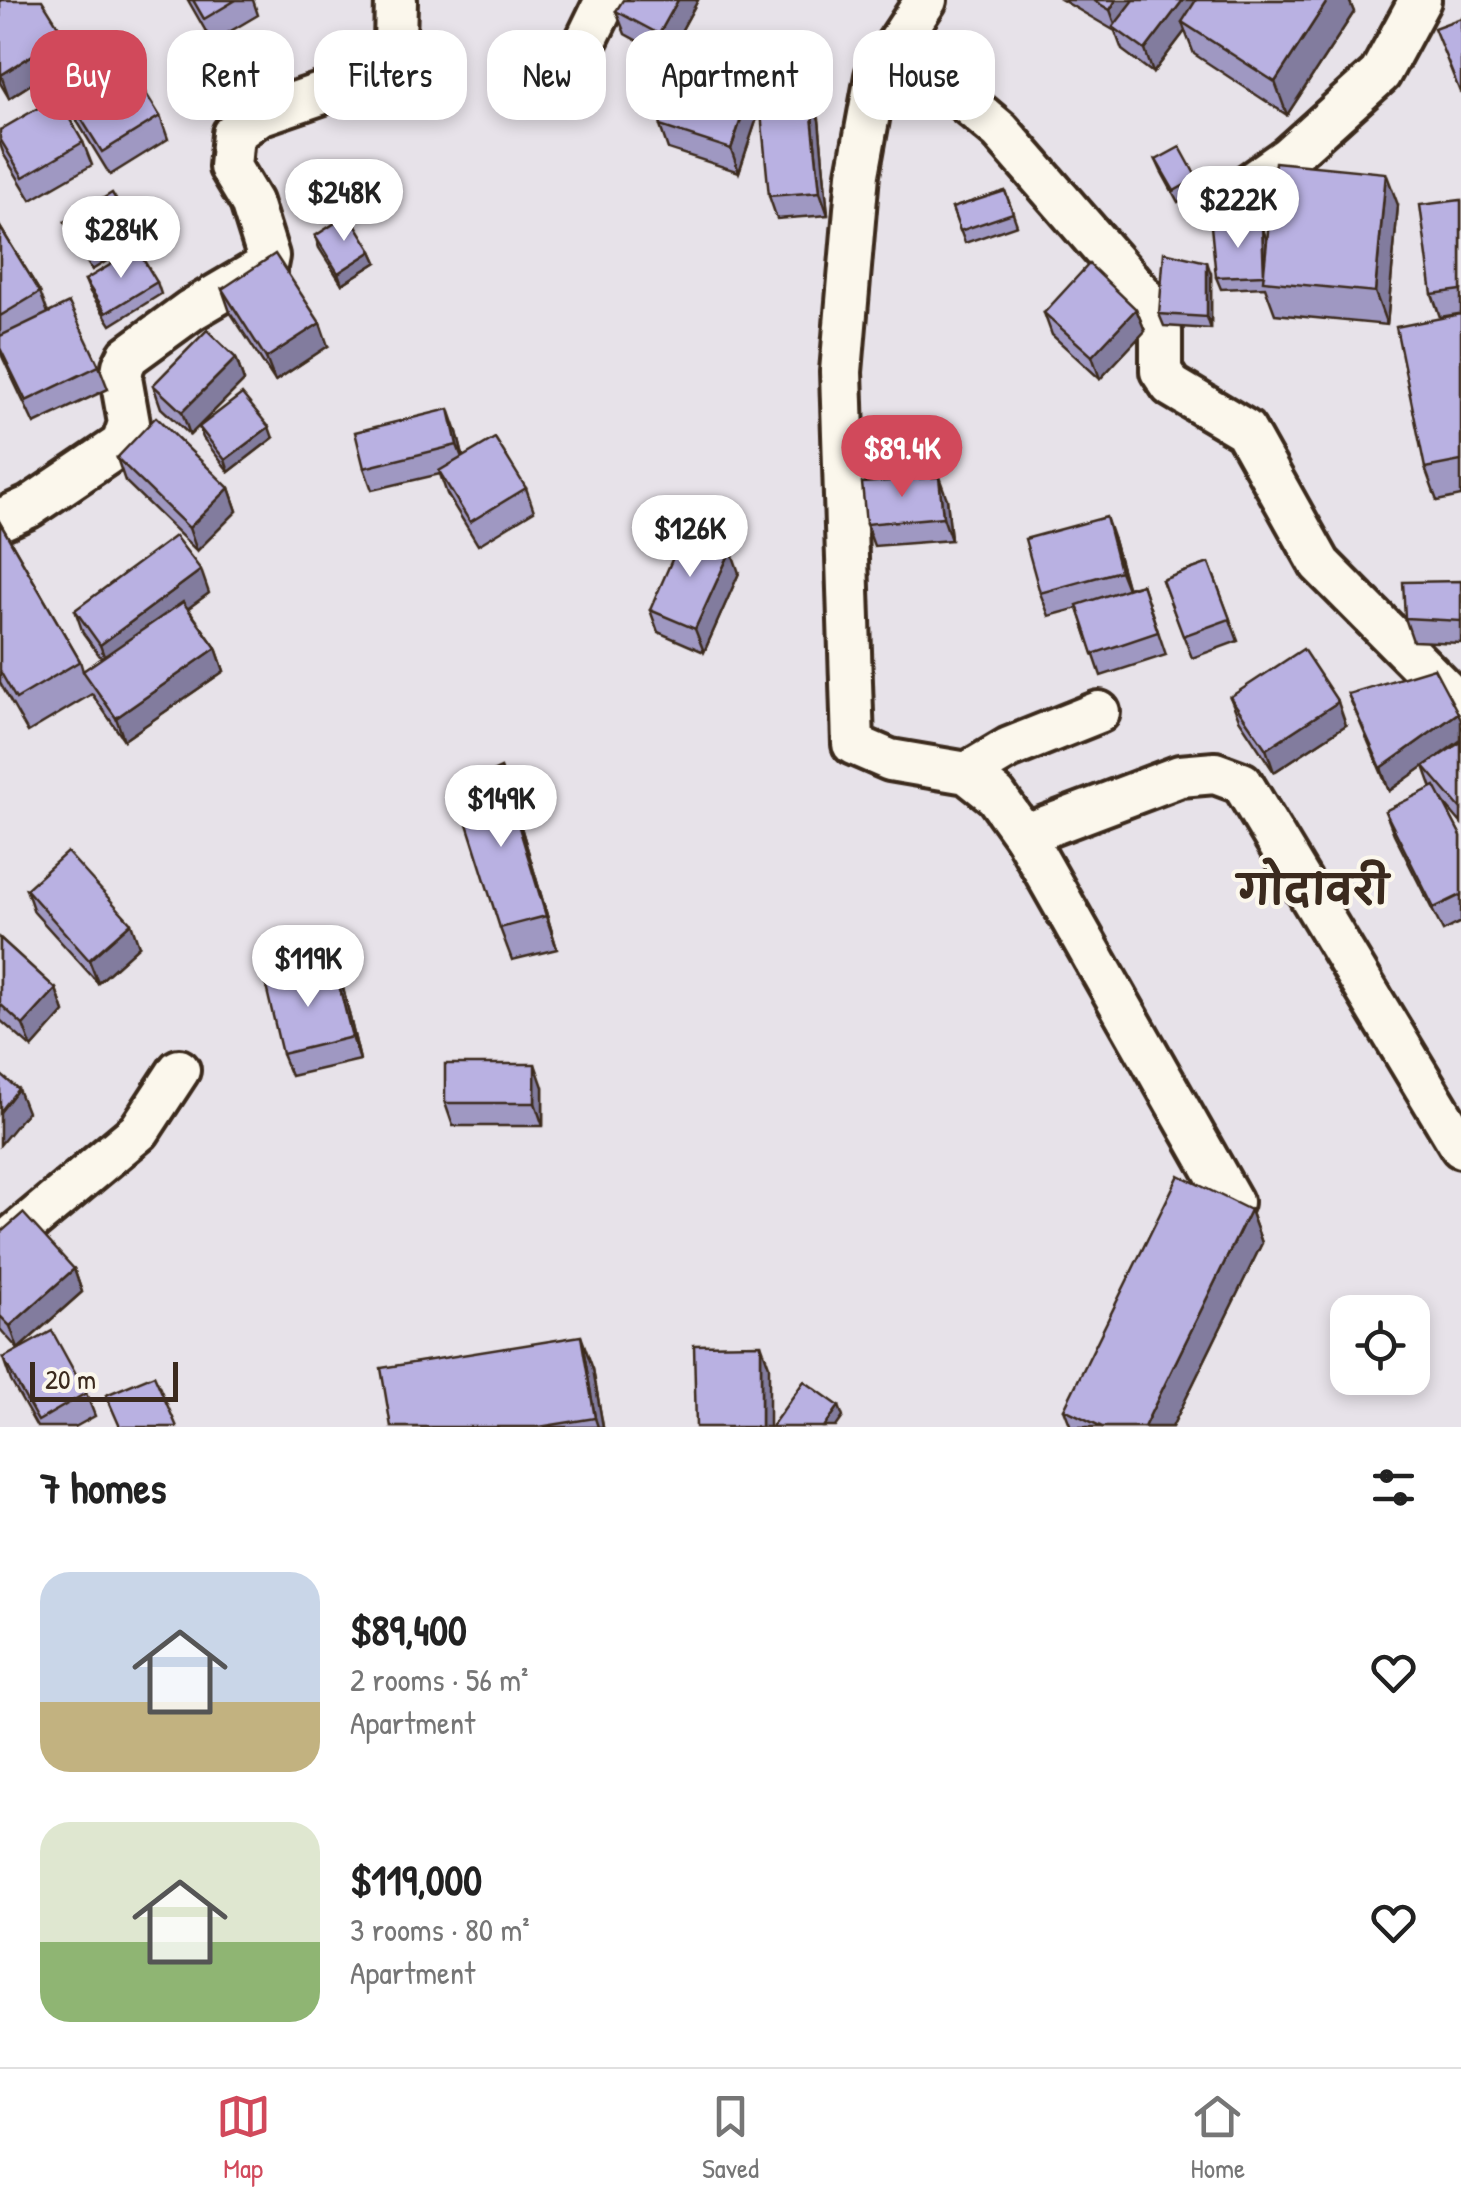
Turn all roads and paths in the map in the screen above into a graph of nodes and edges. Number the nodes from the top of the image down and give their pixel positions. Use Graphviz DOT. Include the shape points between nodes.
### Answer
graph roads {
  1 [pos="396,0"];
  2 [pos="606,0"];
  3 [pos="926,0"];
  4 [pos="1420,0"];
  5 [pos="591,30"];
  6 [pos="906,30"];
  7 [pos="868,120"];
  8 [pos="987,120"];
  9 [pos="1223,203"];
  10 [pos="0,520"];
  11 [pos="1461,706"];
  12 [pos="1099,712"];
  13 [pos="967,773"];
  14 [pos="1024,834"];
  15 [pos="178,1070"];
  16 [pos="1461,1147"];
  17 [pos="1232,1202"];
  18 [pos="0,1247"];
  1 -- 10 [label="street" via="396,45 362,80 259,114 234,134 230,166 251,202 266,266 128,356 121,378 129,423 122,444 29,508"];
  2 -- 5 [label="street"];
  3 -- 6 [label="street"];
  4 -- 9 [label="street" via="1380,74 1288,157"];
  7 -- 13 [label="street" via="841,372 853,744 890,760"];
  8 -- 11 [label="street" via="1140,292 1161,331 1161,371 1171,386 1244,430 1320,564"];
  12 -- 13 [label="street" via="1009,748"];
  13 -- 14 [label="street" via="996,796"];
  14 -- 16 [label="street" via="1180,776 1215,773 1242,784"];
  14 -- 17 [label="street"];
  15 -- 18 [label="street" via="140,1131"];
}
